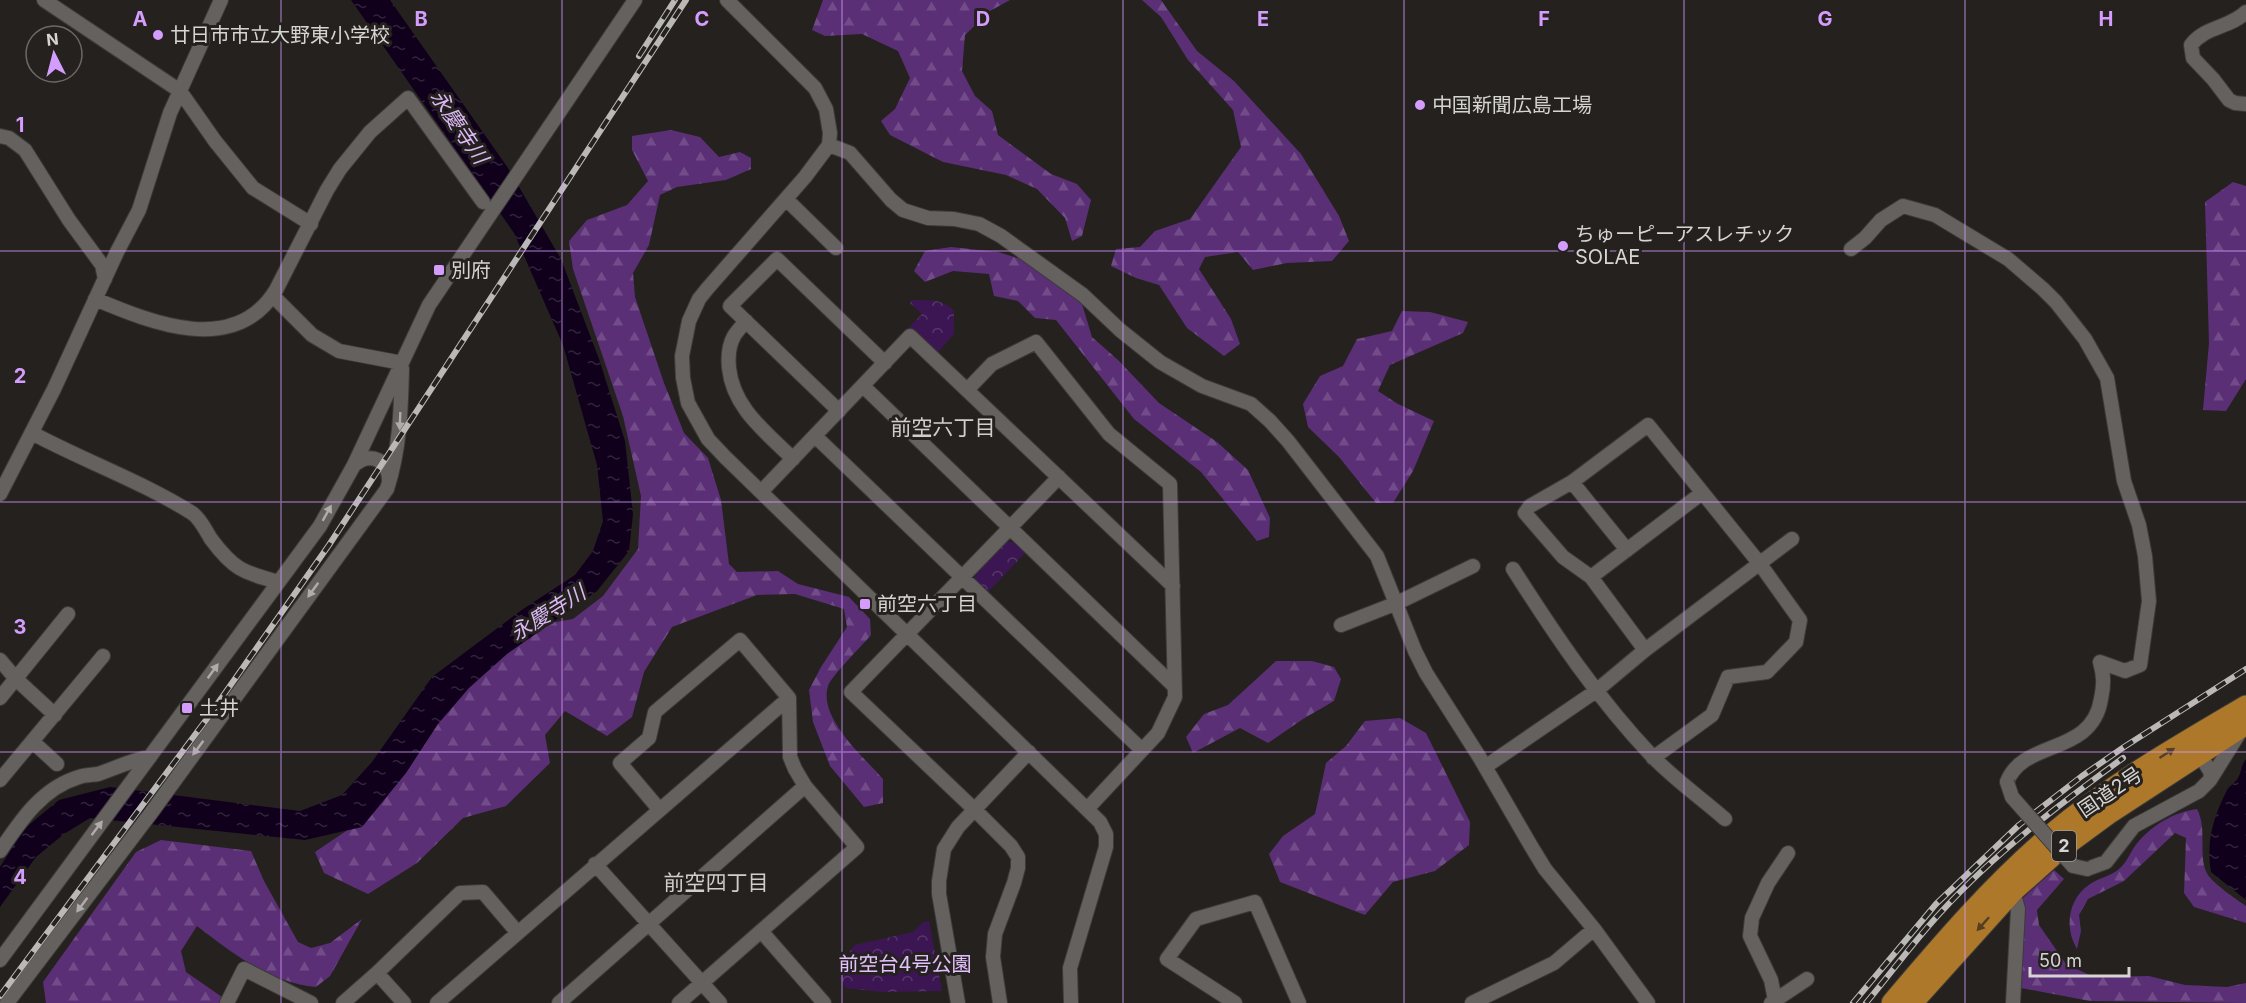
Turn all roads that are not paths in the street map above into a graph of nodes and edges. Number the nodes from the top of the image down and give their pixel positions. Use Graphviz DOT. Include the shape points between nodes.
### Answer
graph roads {
  1 [pos="44,0"];
  2 [pos="221,0"];
  3 [pos="635,0"];
  4 [pos="727,0"];
  5 [pos="2246,12"];
  6 [pos="180,91"];
  7 [pos="2246,104"];
  8 [pos="0,136"];
  9 [pos="829,146"];
  10 [pos="786,200"];
  11 [pos="483,201"];
  12 [pos="311,224"];
  13 [pos="836,248"];
  14 [pos="1851,249"];
  15 [pos="105,279"];
  16 [pos="273,296"];
  17 [pos="95,299"];
  18 [pos="746,321"];
  19 [pos="402,363"];
  20 [pos="885,363"];
  21 [pos="863,386"];
  22 [pos="967,390"];
  23 [pos="839,411"];
  24 [pos="32,433"];
  25 [pos="815,436"];
  26 [pos="793,459"];
  27 [pos="354,465"];
  28 [pos="1059,477"];
  29 [pos="1572,482"];
  30 [pos="387,489"];
  31 [pos="761,492"];
  32 [pos="1702,493"];
  33 [pos="0,494"];
  34 [pos="1010,527"];
  35 [pos="1792,539"];
  36 [pos="1627,550"];
  37 [pos="1760,564"];
  38 [pos="1473,566"];
  39 [pos="1513,569"];
  40 [pos="962,577"];
  41 [pos="1591,577"];
  42 [pos="278,582"];
  43 [pos="1173,586"];
  44 [pos="1397,603"];
  45 [pos="68,614"];
  46 [pos="1341,625"];
  47 [pos="907,634"];
  48 [pos="1645,650"];
  49 [pos="103,656"];
  50 [pos="0,660"];
  51 [pos="16,679"];
  52 [pos="1173,685"];
  53 [pos="1596,691"];
  54 [pos="0,698"];
  55 [pos="789,698"];
  56 [pos="2246,706"];
  57 [pos="55,715"];
  58 [pos="2246,725"];
  59 [pos="33,742"];
  60 [pos="2194,746"];
  61 [pos="1142,750"];
  62 [pos="1029,752"];
  63 [pos="150,757"];
  64 [pos="1653,758"];
  65 [pos="57,764"];
  66 [pos="1485,767"];
  67 [pos="0,780"];
  68 [pos="2210,780"];
  69 [pos="805,786"];
  70 [pos="1088,808"];
  71 [pos="659,809"];
  72 [pos="975,810"];
  73 [pos="1725,819"];
  74 [pos="0,851"];
  75 [pos="1788,853"];
  76 [pos="595,864"];
  77 [pos="2013,891"];
  78 [pos="649,924"];
  79 [pos="1594,929"];
  80 [pos="762,932"];
  81 [pos="518,933"];
  82 [pos="0,960"];
  83 [pos="377,973"];
  84 [pos="1807,979"];
  85 [pos="702,983"];
  86 [pos="1773,1001"];
  87 [pos="7,1003"];
  88 [pos="227,1003"];
  89 [pos="311,1003"];
  90 [pos="343,1003"];
  91 [pos="404,1003"];
  92 [pos="436,1003"];
  93 [pos="559,1003"];
  94 [pos="679,1003"];
  95 [pos="720,1003"];
  96 [pos="824,1003"];
  97 [pos="958,1003"];
  98 [pos="1000,1003"];
  99 [pos="1071,1003"];
  100 [pos="1235,1003"];
  101 [pos="1299,1003"];
  102 [pos="1472,1003"];
  103 [pos="1648,1003"];
  104 [pos="1892,1003"];
  105 [pos="1912,1003"];
  106 [pos="2013,1003"];
  1 -- 6 [label="street"];
  2 -- 6 [label="street"];
  3 -- 19 [label="street" via="429,305"];
  4 -- 9 [label="street" via="815,88 826,109"];
  5 -- 7 [label="street" via="2204,32 2191,45 2191,52 2229,100"];
  6 -- 12 [label="street" via="253,188"];
  6 -- 15 [label="street" via="139,210"];
  8 -- 15 [label="street" via="26,150 102,266"];
  9 -- 10 [label="street"];
  9 -- 44 [label="street" via="850,153 903,210 928,218 979,224 1001,236 1083,295 1160,362 1202,386 1251,404 1288,441 1377,556"];
  10 -- 13 [label="street"];
  10 -- 31 [label="street" via="699,299 683,344 683,378 693,416 708,439"];
  11 -- 12 [label="street" via="408,98 354,149 327,190"];
  12 -- 16 [label="street"];
  14 -- 68 [label="street, bridge" via="1881,220 1903,206 1935,215 2008,259 2043,289 2085,339 2107,378 2124,481 2145,556 2149,601 2140,665 2125,671 2100,662 2105,677 2100,708 2085,731 2011,770 2007,782 2012,797 2073,866 2087,869 2106,862 2134,826 2190,796"];
  15 -- 17 [label="street"];
  16 -- 17 [label="street" via="253,315 202,330 135,316"];
  16 -- 19 [label="street" via="312,334 339,351"];
  17 -- 24 [label="street"];
  18 -- 20 [label="street" via="730,306 777,259"];
  18 -- 23 [label="street"];
  18 -- 26 [label="street" via="730,348 733,388 746,411"];
  19 -- 27 [label="street"];
  19 -- 30 [label="street, one-way" via="399,439"];
  20 -- 21 [label="street"];
  20 -- 22 [label="street" via="910,336"];
  21 -- 23 [label="street"];
  21 -- 34 [label="street"];
  22 -- 28 [label="street"];
  22 -- 43 [label="street" via="992,364 1036,342 1108,434 1170,484"];
  23 -- 25 [label="street"];
  24 -- 33 [label="street"];
  24 -- 42 [label="street" via="75,456 112,469 194,514 232,564"];
  25 -- 26 [label="street"];
  25 -- 40 [label="street"];
  26 -- 31 [label="street"];
  27 -- 30 [label="street" via="364,458 379,460 389,472"];
  42 -- 27 [label="street, one-way" via="320,526"];
  28 -- 34 [label="street"];
  28 -- 43 [label="street"];
  29 -- 32 [label="street" via="1648,425"];
  29 -- 36 [label="street"];
  29 -- 41 [label="street" via="1530,506 1525,513 1563,557"];
  30 -- 87 [label="street, one-way"];
  31 -- 47 [label="street"];
  32 -- 36 [label="street"];
  32 -- 37 [label="street"];
  34 -- 40 [label="street"];
  34 -- 52 [label="street"];
  35 -- 37 [label="street"];
  36 -- 41 [label="street"];
  37 -- 48 [label="street"];
  37 -- 64 [label="street" via="1800,620 1796,642 1767,672 1728,676 1712,715"];
  38 -- 44 [label="street"];
  39 -- 53 [label="street"];
  40 -- 47 [label="street"];
  40 -- 61 [label="street"];
  41 -- 48 [label="street"];
  63 -- 42 [label="street, one-way"];
  43 -- 52 [label="street"];
  44 -- 46 [label="street"];
  44 -- 66 [label="street" via="1426,673"];
  45 -- 51 [label="street"];
  47 -- 62 [label="street"];
  47 -- 72 [label="street" via="851,692"];
  48 -- 53 [label="street"];
  49 -- 57 [label="street"];
  50 -- 51 [label="street"];
  51 -- 54 [label="street"];
  51 -- 57 [label="street"];
  52 -- 61 [label="street" via="1175,697 1158,733"];
  53 -- 64 [label="street"];
  53 -- 66 [label="street"];
  55 -- 69 [label="street" via="790,758"];
  55 -- 71 [label="street"];
  55 -- 71 [label="street" via="740,639 655,712 649,738 620,763"];
  56 -- 60 [label="highway, 国道2号 / 2"];
  57 -- 59 [label="street"];
  58 -- 60 [label="highway, 国道2号 / 2"];
  58 -- 68 [label="street"];
  59 -- 65 [label="street"];
  59 -- 67 [label="street"];
  60 -- 68 [label="street" via="2211,772"];
  60 -- 77 [label="highway, 国道2号 / 2" via="2059,850"];
  104 -- 60 [label="highway, 国道2号 / 2, one-way" via="2028,855 2080,812"];
  61 -- 70 [label="street"];
  62 -- 70 [label="street"];
  62 -- 72 [label="street"];
  63 -- 74 [label="street" via="78,777 47,793 29,809"];
  82 -- 63 [label="street, one-way"];
  64 -- 73 [label="street"];
  66 -- 79 [label="street" via="1545,869"];
  69 -- 78 [label="street"];
  69 -- 80 [label="street" via="857,847"];
  70 -- 99 [label="street" via="1106,834 1106,848 1071,962"];
  71 -- 76 [label="street"];
  72 -- 97 [label="street" via="944,849 939,880"];
  72 -- 98 [label="street" via="1018,856 1018,868 993,947"];
  75 -- 86 [label="street" via="1764,891 1752,918 1750,936 1771,980"];
  76 -- 78 [label="street"];
  76 -- 81 [label="street"];
  77 -- 105 [label="highway, 国道2号 / 2, one-way"];
  77 -- 106 [label="street" via="2018,909"];
  78 -- 85 [label="street"];
  78 -- 93 [label="street"];
  79 -- 102 [label="street" via="1554,963"];
  79 -- 103 [label="street"];
  80 -- 85 [label="street"];
  80 -- 96 [label="street"];
  81 -- 83 [label="street" via="483,892 460,893"];
  81 -- 92 [label="street"];
  83 -- 90 [label="street"];
  83 -- 91 [label="street"];
  84 -- 86 [label="street"];
  85 -- 94 [label="street"];
  85 -- 95 [label="street"];
  88 -- 89 [label="street" via="244,969"];
  100 -- 101 [label="street" via="1167,959 1196,919 1255,902"];
}
